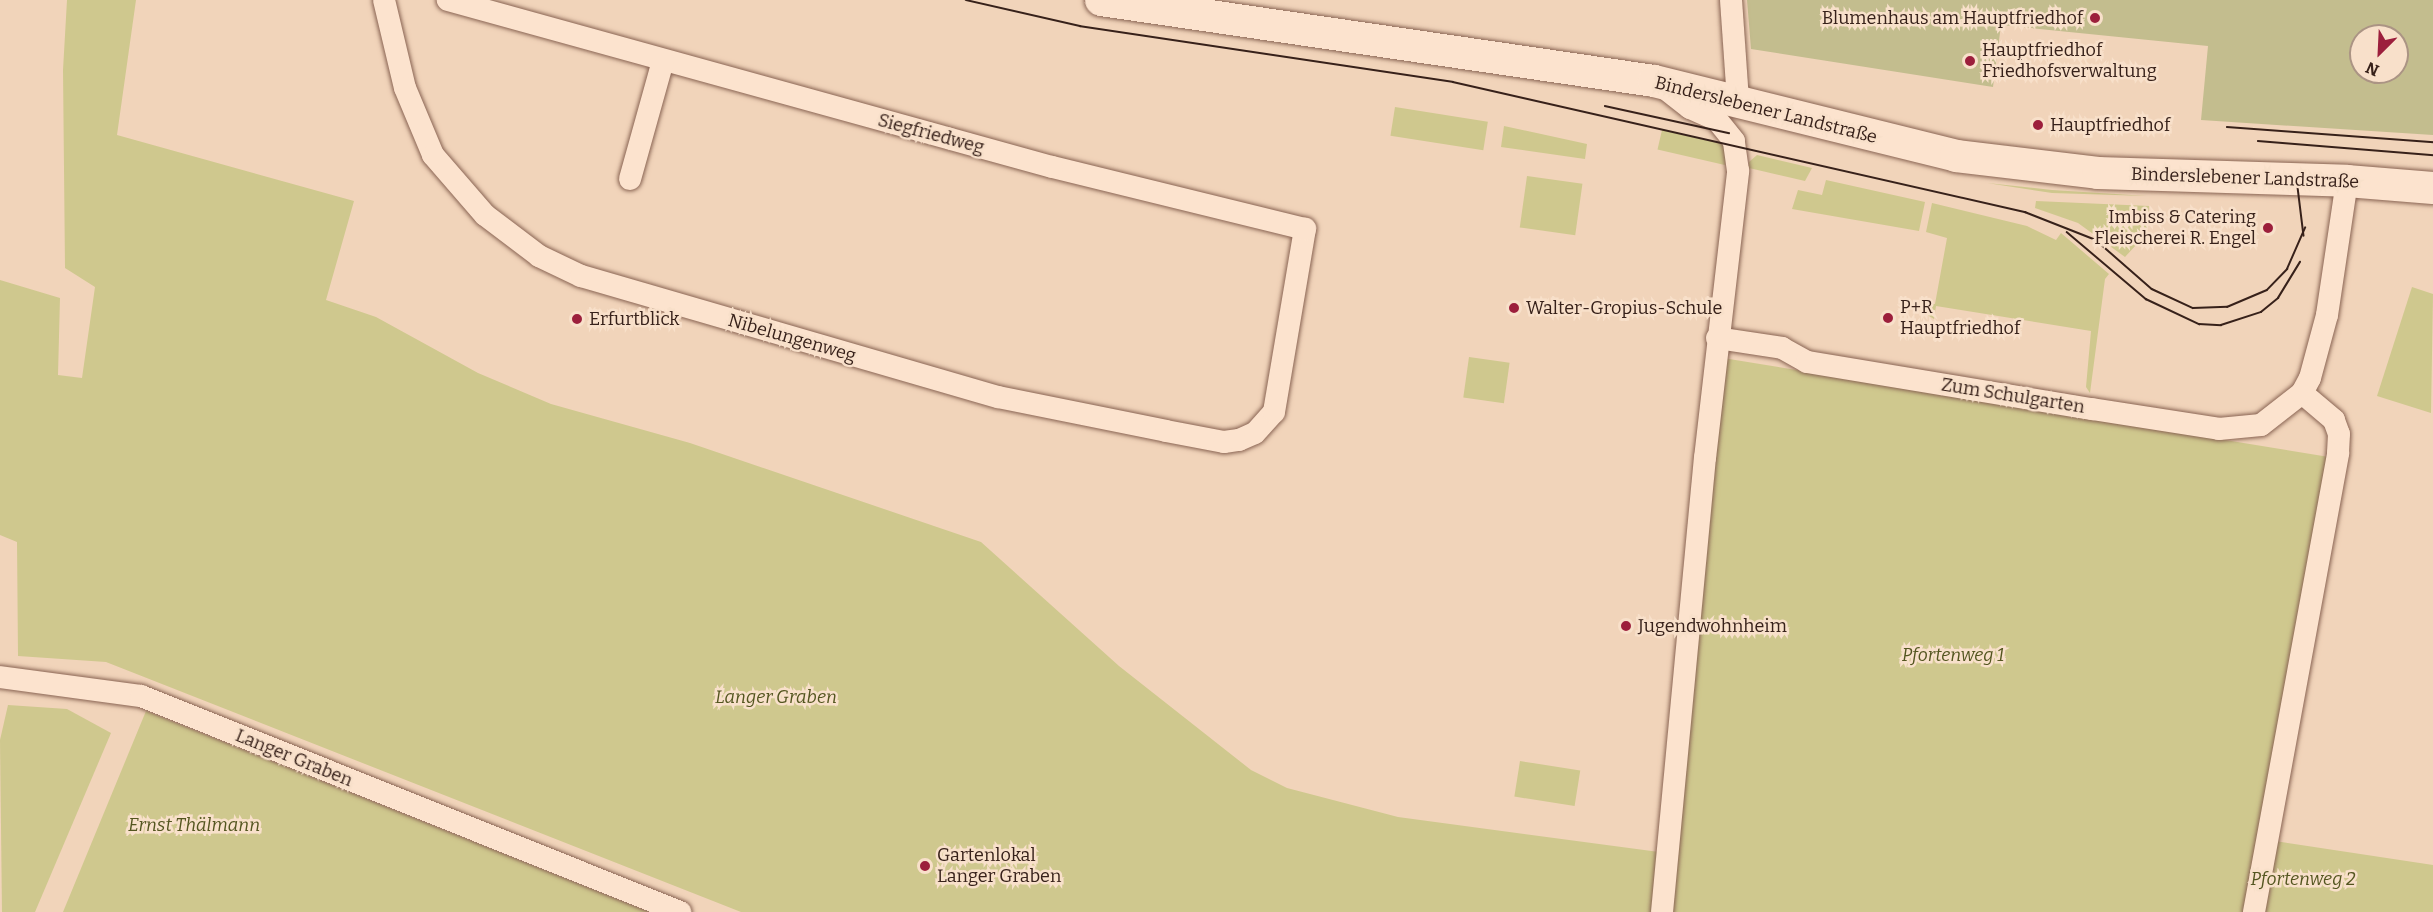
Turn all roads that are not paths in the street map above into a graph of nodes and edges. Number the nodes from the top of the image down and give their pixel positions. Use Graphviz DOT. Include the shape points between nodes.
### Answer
graph roads {
  1 [pos="384,0"];
  2 [pos="448,0"];
  3 [pos="1101,0"];
  4 [pos="1731,0"];
  5 [pos="663,61"];
  6 [pos="1654,81"];
  7 [pos="1738,100"];
  8 [pos="630,179"];
  9 [pos="2348,181"];
  10 [pos="2433,188"];
  11 [pos="1717,338"];
  12 [pos="1287,342"];
  13 [pos="2302,393"];
  14 [pos="0,677"];
  15 [pos="680,912"];
  16 [pos="1662,912"];
  17 [pos="2254,912"];
  1 -- 12 [label="street, Nibelungenweg" via="405,88 433,154 470,200 510,235 539,256 602,284 998,397 1224,442 1255,433 1274,412"];
  2 -- 5 [label="street, Siegfriedweg"];
  3 -- 6 [label="main road, Binderslebener Landstraße"];
  4 -- 7 [label="street"];
  5 -- 8 [label="street"];
  5 -- 12 [label="street, Siegfriedweg" via="1052,167 1305,229"];
  6 -- 7 [label="main road, Binderslebener Landstraße"];
  6 -- 11 [label="street" via="1690,108 1717,120 1735,145 1738,171"];
  7 -- 9 [label="main road, Binderslebener Landstraße" via="1911,147 1967,157 2098,173"];
  9 -- 10 [label="main road, Binderslebener Landstraße"];
  9 -- 13 [label="street" via="2326,315"];
  11 -- 13 [label="street, Zum Schulgarten" via="1782,348 1807,362 2219,429 2262,425"];
  11 -- 16 [label="street"];
  13 -- 17 [label="street" via="2334,420 2339,434 2338,453"];
  14 -- 15 [label="street, Langer Graben" via="141,696"];
}
